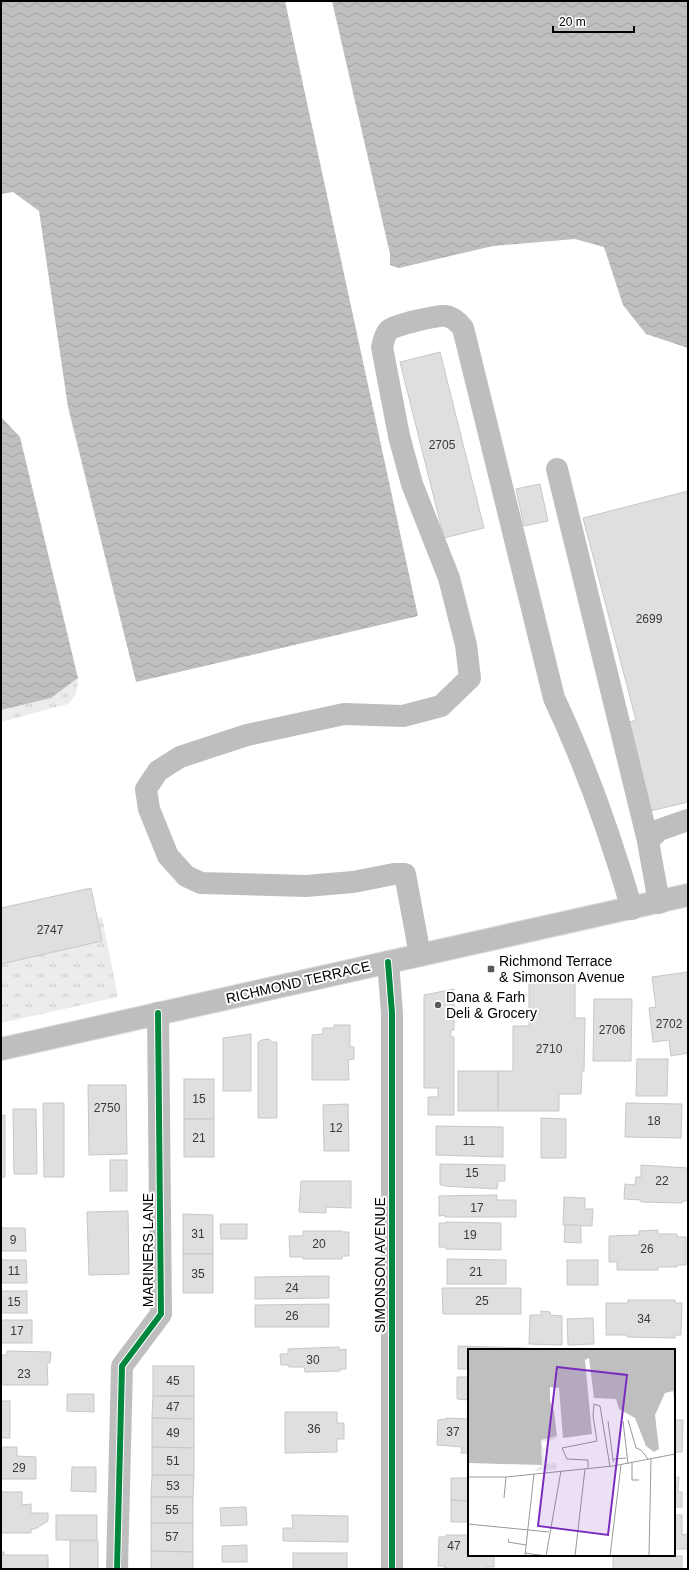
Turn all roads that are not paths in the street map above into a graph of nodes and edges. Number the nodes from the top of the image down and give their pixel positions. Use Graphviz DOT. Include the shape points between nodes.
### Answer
graph roads {
  1 [pos="557,469"];
  2 [pos="688,820"];
  3 [pos="648,841"];
  4 [pos="688,895"];
  5 [pos="659,902"];
  6 [pos="632,909"];
  7 [pos="420,955"];
  8 [pos="388,962"];
  9 [pos="158,1013"];
  10 [pos="1,1049"];
  11 [pos="117,1569"];
  12 [pos="392,1569"];
  1 -- 3 [label="street"];
  2 -- 3 [label="street" via="660,830"];
  3 -- 5 [label="street"];
  4 -- 5 [label="street, RICHMOND TERRACE"];
  5 -- 6 [label="street, RICHMOND TERRACE"];
  6 -- 7 [label="street, RICHMOND TERRACE"];
  6 -- 7 [label="street" via="620,865 571,734 554,698 463,328 455,319 445,316 400,324 390,329 382,347 398,428 412,484 449,578 466,645 470,678 441,706 403,716 344,714 247,735 180,757 158,772 146,789 149,809 168,856 186,876 201,883 306,886 405,874"];
  7 -- 8 [label="street, RICHMOND TERRACE"];
  8 -- 9 [label="street, RICHMOND TERRACE"];
  8 -- 12 [label="street, SIMONSON AVENUE" via="392,1013"];
  9 -- 10 [label="street, RICHMOND TERRACE"];
  9 -- 11 [label="street, MARINERS LANE" via="161,1314 122,1366"];
}
